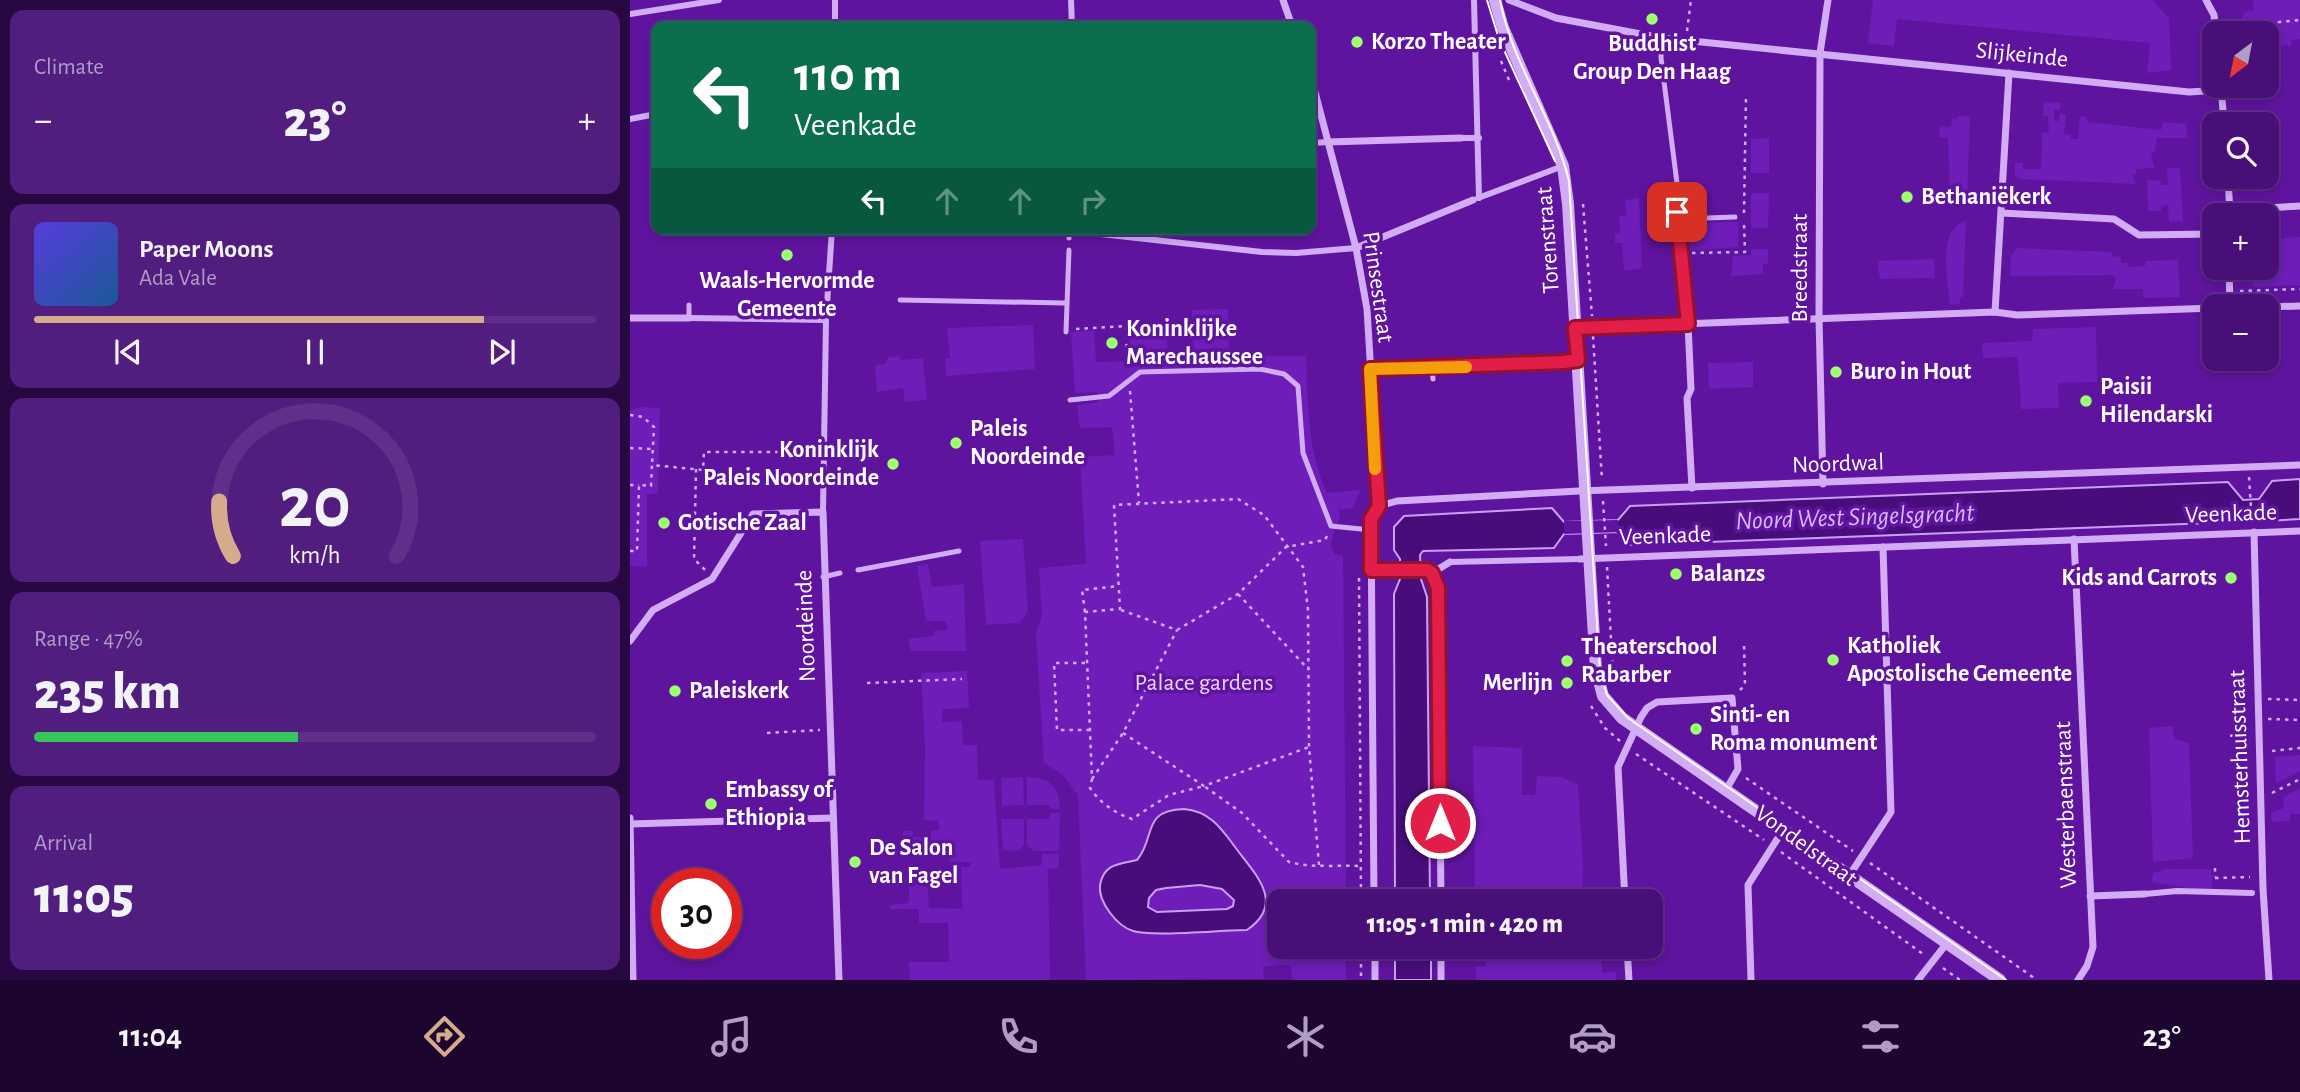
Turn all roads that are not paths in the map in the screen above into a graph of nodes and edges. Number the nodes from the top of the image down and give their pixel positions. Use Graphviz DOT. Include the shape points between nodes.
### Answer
graph roads {
  1 [pos="719,0"];
  2 [pos="835,0"];
  3 [pos="1071,0"];
  4 [pos="1283,0"];
  5 [pos="1474,0"];
  6 [pos="1495,0"];
  7 [pos="1509,0"];
  8 [pos="1829,0"];
  9 [pos="2206,0"];
  10 [pos="630,15"];
  11 [pos="835,21"];
  12 [pos="1072,21"];
  13 [pos="1290,21"];
  14 [pos="2213,21"];
  15 [pos="1662,38"];
  16 [pos="1819,53"];
  17 [pos="2008,73"];
  18 [pos="2202,90"];
  19 [pos="1316,97"];
  20 [pos="651,115"];
  21 [pos="630,119"];
  22 [pos="1461,138"];
  23 [pos="1479,138"];
  24 [pos="1328,142"];
  25 [pos="1316,143"];
  26 [pos="1563,166"];
  27 [pos="1678,191"];
  28 [pos="1476,199"];
  29 [pos="2300,206"];
  30 [pos="2279,208"];
  31 [pos="2002,213"];
  32 [pos="1678,215"];
  33 [pos="1735,217"];
  34 [pos="2202,234"];
  35 [pos="832,235"];
  36 [pos="1090,235"];
  37 [pos="1356,248"];
  38 [pos="1069,250"];
  39 [pos="900,300"];
  40 [pos="1065,303"];
  41 [pos="689,305"];
  42 [pos="2300,306"];
  43 [pos="2279,307"];
  44 [pos="2202,308"];
  45 [pos="1994,312"];
  46 [pos="630,318"];
  47 [pos="689,318"];
  48 [pos="1819,318"];
  49 [pos="826,320"];
  50 [pos="1688,324"];
  51 [pos="1575,328"];
  52 [pos="1066,331"];
  53 [pos="1578,360"];
  54 [pos="1432,368"];
  55 [pos="1370,369"];
  56 [pos="1433,379"];
  57 [pos="1070,400"];
  58 [pos="2300,465"];
  59 [pos="1823,484"];
  60 [pos="1692,488"];
  61 [pos="1586,491"];
  62 [pos="1379,506"];
  63 [pos="823,512"];
  64 [pos="1371,530"];
  65 [pos="2300,531"];
  66 [pos="2254,532"];
  67 [pos="2074,540"];
  68 [pos="1883,547"];
  69 [pos="959,551"];
  70 [pos="1585,558"];
  71 [pos="1450,562"];
  72 [pos="858,570"];
  73 [pos="1371,570"];
  74 [pos="839,573"];
  75 [pos="1432,573"];
  76 [pos="822,577"];
  77 [pos="630,641"];
  78 [pos="1636,728"];
  79 [pos="1726,790"];
  80 [pos="630,818"];
  81 [pos="833,818"];
  82 [pos="630,824"];
  83 [pos="1783,830"];
  84 [pos="1849,876"];
  85 [pos="1374,889"];
  86 [pos="1441,889"];
  87 [pos="1624,889"];
  88 [pos="2252,893"];
  89 [pos="2145,894"];
  90 [pos="2090,896"];
  91 [pos="1947,943"];
  92 [pos="1375,959"];
  93 [pos="1441,959"];
  94 [pos="1628,959"];
  95 [pos="633,980"];
  96 [pos="839,980"];
  97 [pos="1375,980"];
  98 [pos="1441,980"];
  99 [pos="1629,980"];
  100 [pos="1751,980"];
  101 [pos="1918,980"];
  102 [pos="2000,980"];
  103 [pos="2078,980"];
  104 [pos="2269,980"];
  1 -- 10 [label="street"];
  2 -- 11 [label="street"];
  3 -- 12 [label="street"];
  4 -- 13 [label="street"];
  5 -- 23 [label="street"];
  6 -- 26 [label="street, Torenstraat"];
  7 -- 15 [label="street, Slijkeinde" via="1556,18"];
  8 -- 16 [label="street, Breedstraat"];
  9 -- 14 [label="street"];
  15 -- 16 [label="street, Slijkeinde"];
  15 -- 27 [label="lane"];
  16 -- 17 [label="street, Slijkeinde"];
  16 -- 48 [label="street, Breedstraat"];
  17 -- 18 [label="street, Slijkeinde"];
  17 -- 31 [label="street"];
  19 -- 24 [label="street, Prinsestraat"];
  20 -- 21 [label="street"];
  22 -- 23 [label="street"];
  22 -- 24 [label="street"];
  23 -- 28 [label="street"];
  24 -- 25 [label="street"];
  24 -- 37 [label="street, Prinsestraat"];
  26 -- 28 [label="street, Torenstraat"];
  26 -- 51 [label="street, Torenstraat"];
  28 -- 37 [label="street"];
  29 -- 30 [label="street"];
  31 -- 34 [label="street" via="2114,219 2139,234"];
  31 -- 45 [label="street"];
  32 -- 33 [label="lane"];
  32 -- 50 [label="street"];
  35 -- 49 [label="street, Noordeinde"];
  36 -- 37 [label="street" via="1296,253"];
  37 -- 55 [label="street, Prinsestraat" via="1367,309"];
  38 -- 40 [label="lane"];
  39 -- 40 [label="lane"];
  40 -- 52 [label="lane"];
  41 -- 47 [label="lane"];
  42 -- 43 [label="street"];
  44 -- 45 [label="street"];
  45 -- 48 [label="street"];
  46 -- 47 [label="street"];
  47 -- 49 [label="street"];
  48 -- 50 [label="street"];
  48 -- 59 [label="street, Breedstraat"];
  49 -- 63 [label="street, Noordeinde"];
  50 -- 51 [label="street"];
  50 -- 60 [label="street"];
  51 -- 53 [label="street, Torenstraat"];
  53 -- 54 [label="street"];
  53 -- 61 [label="street, Torenstraat"];
  54 -- 55 [label="street"];
  54 -- 56 [label="lane"];
  55 -- 62 [label="street, Prinsestraat"];
  57 -- 64 [label="lane" via="1109,396 1140,372 1260,369 1284,374 1293,379 1300,395 1303,453 1331,526"];
  58 -- 59 [label="street, Noordwal"];
  59 -- 60 [label="street, Noordwal"];
  60 -- 61 [label="street, Noordwal"];
  61 -- 62 [label="street, Noordwal" via="1397,501"];
  61 -- 70 [label="street, Torenstraat"];
  62 -- 64 [label="street"];
  63 -- 76 [label="street, Noordeinde"];
  63 -- 77 [label="street" via="753,514 712,579 653,610"];
  64 -- 73 [label="street"];
  65 -- 66 [label="street, Veenkade"];
  66 -- 67 [label="street, Veenkade"];
  66 -- 104 [label="street, Hemsterhuisstraat"];
  67 -- 68 [label="street, Veenkade"];
  67 -- 90 [label="street, Westerbaenstraat"];
  68 -- 70 [label="street, Veenkade"];
  68 -- 84 [label="street" via="1892,803 1888,821"];
  69 -- 72 [label="lane"];
  70 -- 71 [label="street, Veenkade"];
  70 -- 78 [label="street, Vondelstraat" via="1599,687 1612,709"];
  71 -- 75 [label="street, Veenkade"];
  73 -- 75 [label="street"];
  73 -- 85 [label="street"];
  74 -- 76 [label="lane"];
  75 -- 86 [label="street" via="1438,588"];
  76 -- 81 [label="street, Noordeinde"];
  78 -- 79 [label="street, Vondelstraat"];
  78 -- 79 [label="street" via="1647,708 1657,702 1732,698 1736,774"];
  78 -- 87 [label="street" via="1618,773"];
  79 -- 83 [label="street, Vondelstraat"];
  80 -- 82 [label="street"];
  81 -- 82 [label="street"];
  81 -- 96 [label="street, Noordeinde"];
  82 -- 95 [label="street"];
  83 -- 84 [label="street, Vondelstraat"];
  83 -- 100 [label="street" via="1748,885"];
  84 -- 91 [label="street, Vondelstraat"];
  88 -- 89 [label="street"];
  89 -- 90 [label="street"];
  90 -- 103 [label="street, Westerbaenstraat" via="2093,947"];
  91 -- 101 [label="street"];
  91 -- 102 [label="street, Vondelstraat"];
  92 -- 97 [label="street"];
  93 -- 98 [label="street"];
  94 -- 99 [label="street"];
}
